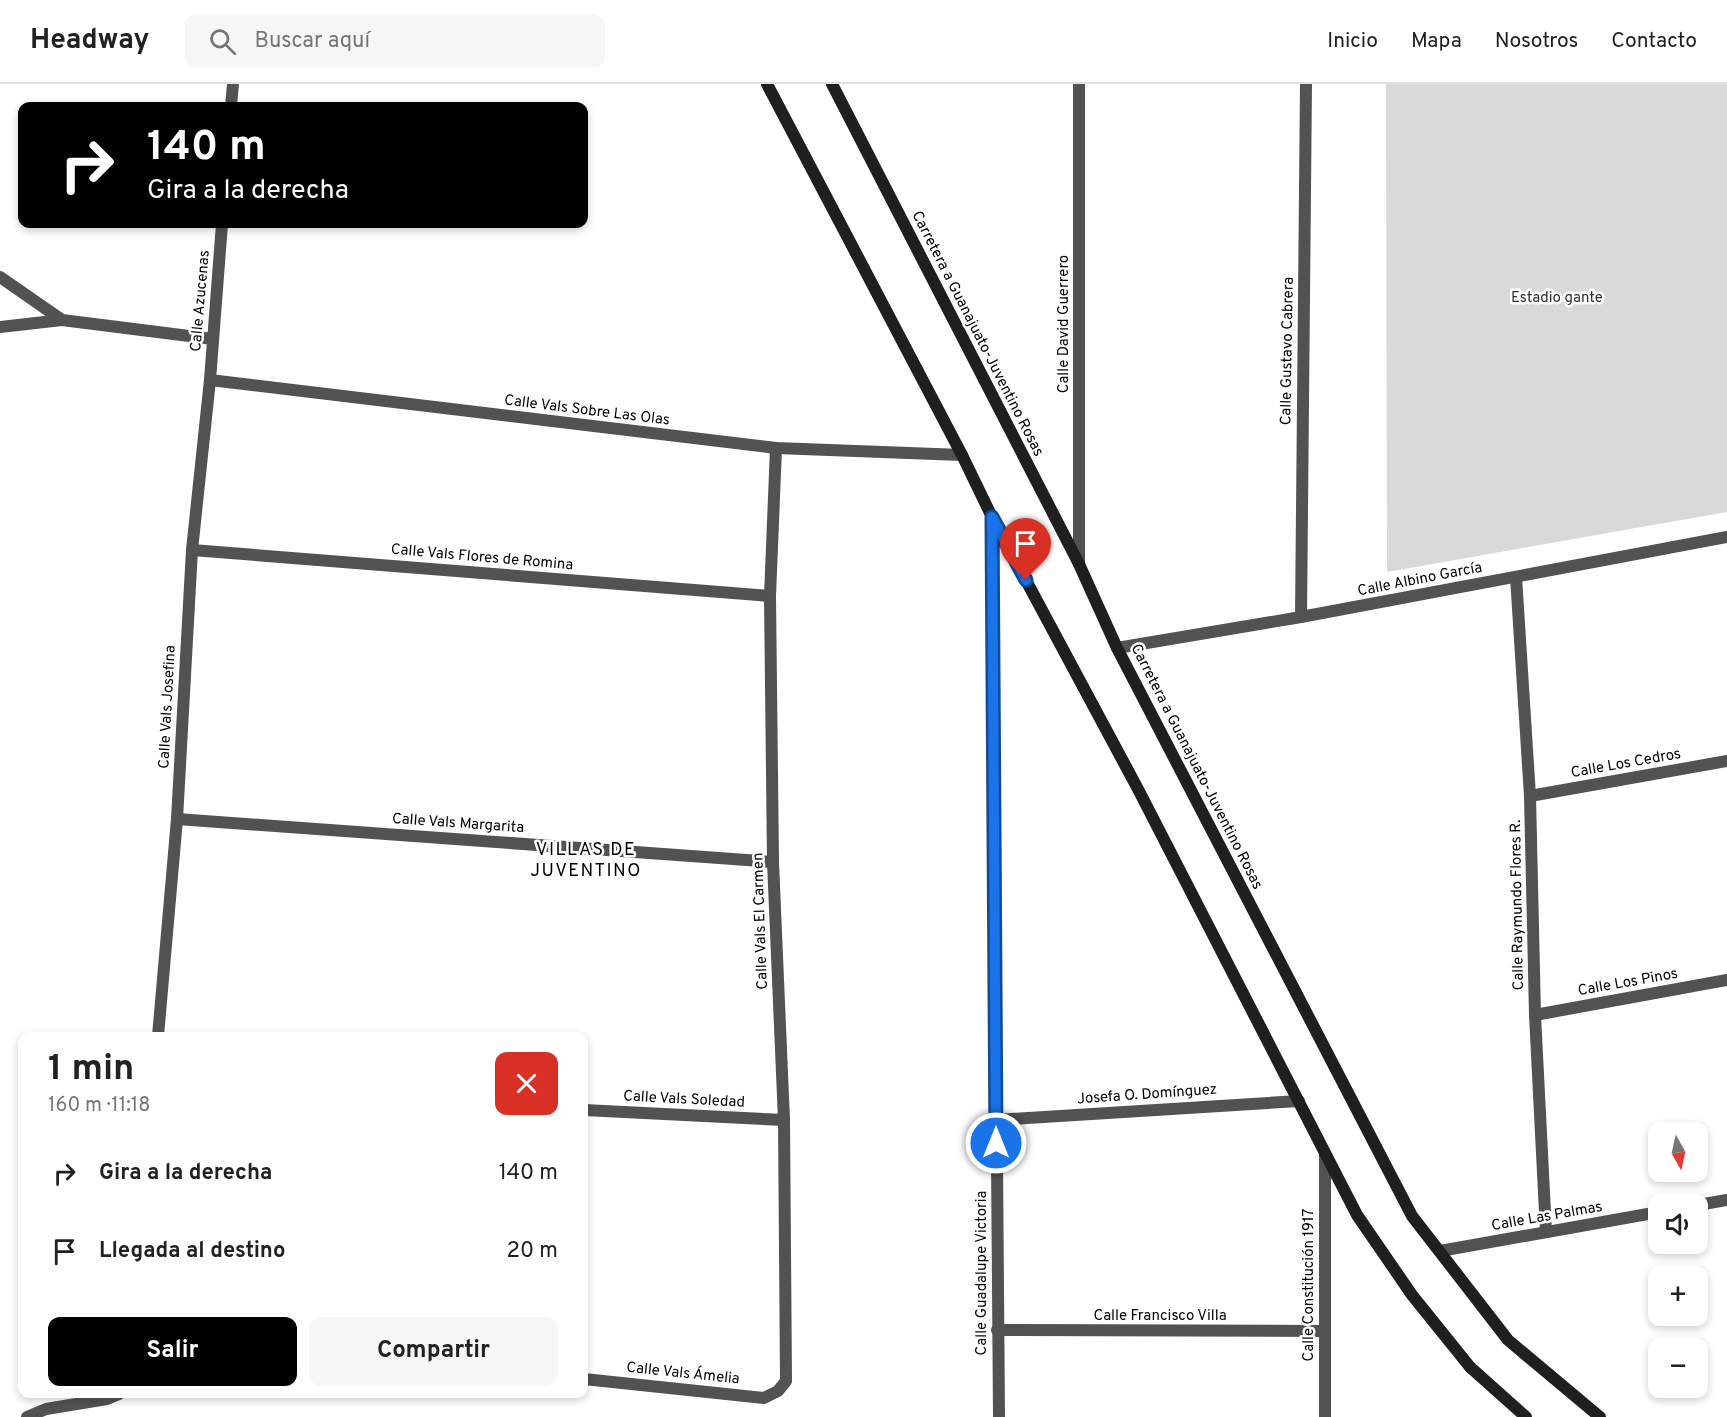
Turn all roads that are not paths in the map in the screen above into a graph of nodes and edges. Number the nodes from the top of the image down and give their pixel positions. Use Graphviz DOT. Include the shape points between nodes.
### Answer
graph roads {
  1 [pos="233,84"];
  2 [pos="767,84"];
  3 [pos="832,84"];
  4 [pos="1079,84"];
  5 [pos="1306,84"];
  6 [pos="231,102"];
  7 [pos="222,228"];
  8 [pos="0,277"];
  9 [pos="62,320"];
  10 [pos="0,327"];
  11 [pos="213,339"];
  12 [pos="210,380"];
  13 [pos="776,448"];
  14 [pos="962,455"];
  15 [pos="992,517"];
  16 [pos="1727,537"];
  17 [pos="192,550"];
  18 [pos="1079,564"];
  19 [pos="1516,577"];
  20 [pos="771,597"];
  21 [pos="1301,617"];
  22 [pos="1117,648"];
  23 [pos="1727,762"];
  24 [pos="1530,796"];
  25 [pos="177,819"];
  26 [pos="773,861"];
  27 [pos="1727,980"];
  28 [pos="1535,1015"];
  29 [pos="158,1032"];
  30 [pos="1299,1101"];
  31 [pos="588,1110"];
  32 [pos="784,1120"];
  33 [pos="996,1120"];
  34 [pos="1325,1153"];
  35 [pos="1727,1200"];
  36 [pos="1708,1203"];
  37 [pos="1648,1214"];
  38 [pos="1546,1232"];
  39 [pos="1440,1251"];
  40 [pos="997,1330"];
  41 [pos="1324,1331"];
  42 [pos="588,1379"];
  43 [pos="778,1391"];
  44 [pos="109,1398"];
  45 [pos="27,1417"];
  46 [pos="999,1417"];
  47 [pos="1325,1417"];
  48 [pos="1526,1417"];
  49 [pos="1600,1417"];
  1 -- 6 [label="street"];
  2 -- 14 [label="main road"];
  3 -- 18 [label="main road, Carretera a Guanajuato-Juventino Rosas"];
  4 -- 18 [label="street, Calle David Guerrero"];
  5 -- 21 [label="street, Calle Gustavo Cabrera"];
  7 -- 11 [label="street, Calle Azucenas"];
  8 -- 9 [label="street"];
  9 -- 10 [label="street"];
  9 -- 11 [label="street"];
  11 -- 12 [label="street, Calle Azucenas"];
  12 -- 13 [label="street, Calle Vals Sobre Las Olas"];
  12 -- 17 [label="street, Calle Vals Josefina"];
  13 -- 14 [label="street, Calle Vals Sobre Las Olas"];
  13 -- 20 [label="street, Calle Vals El Carmen"];
  14 -- 15 [label="main road"];
  15 -- 30 [label="main road"];
  15 -- 33 [label="street, Calle Guadalupe Victoria"];
  16 -- 19 [label="street, Calle Albino García"];
  17 -- 20 [label="street, Calle Vals Flores de Romina"];
  17 -- 25 [label="street, Calle Vals Josefina"];
  18 -- 22 [label="main road, Carretera a Guanajuato-Juventino Rosas"];
  19 -- 21 [label="street, Calle Albino García"];
  19 -- 24 [label="street, Calle Raymundo Flores R."];
  20 -- 26 [label="street, Calle Vals El Carmen"];
  21 -- 22 [label="street, Calle Albino García"];
  22 -- 39 [label="main road, Carretera a Guanajuato-Juventino Rosas" via="1412,1215"];
  23 -- 24 [label="street, Calle Los Cedros"];
  24 -- 28 [label="street, Calle Raymundo Flores R."];
  25 -- 26 [label="street, Calle Vals Margarita"];
  25 -- 29 [label="street, Calle Vals Josefina"];
  26 -- 32 [label="street, Calle Vals El Carmen"];
  27 -- 28 [label="street, Calle Los Pinos"];
  28 -- 38 [label="street, Calle Raymundo Flores R."];
  30 -- 33 [label="street, Josefa O. Domínguez"];
  30 -- 34 [label="main road"];
  31 -- 32 [label="street, Calle Vals Soledad"];
  32 -- 43 [label="street, Calle Vals El Carmen" via="786,1381"];
  33 -- 40 [label="street, Calle Guadalupe Victoria"];
  34 -- 41 [label="street, Calle Constitución 1917"];
  34 -- 48 [label="main road" via="1358,1215 1412,1295 1470,1367"];
  35 -- 36 [label="street"];
  37 -- 38 [label="street, Calle Las Palmas"];
  38 -- 39 [label="street, Calle Las Palmas"];
  39 -- 49 [label="main road, Carretera a Guanajuato-Juventino Rosas" via="1508,1341"];
  40 -- 41 [label="street, Calle Francisco Villa"];
  40 -- 46 [label="street, Calle Guadalupe Victoria"];
  41 -- 47 [label="street, Calle Constitución 1917"];
  42 -- 43 [label="street, Calle Vals Ámelia" via="764,1398"];
  44 -- 45 [label="street" via="46,1409"];
}
